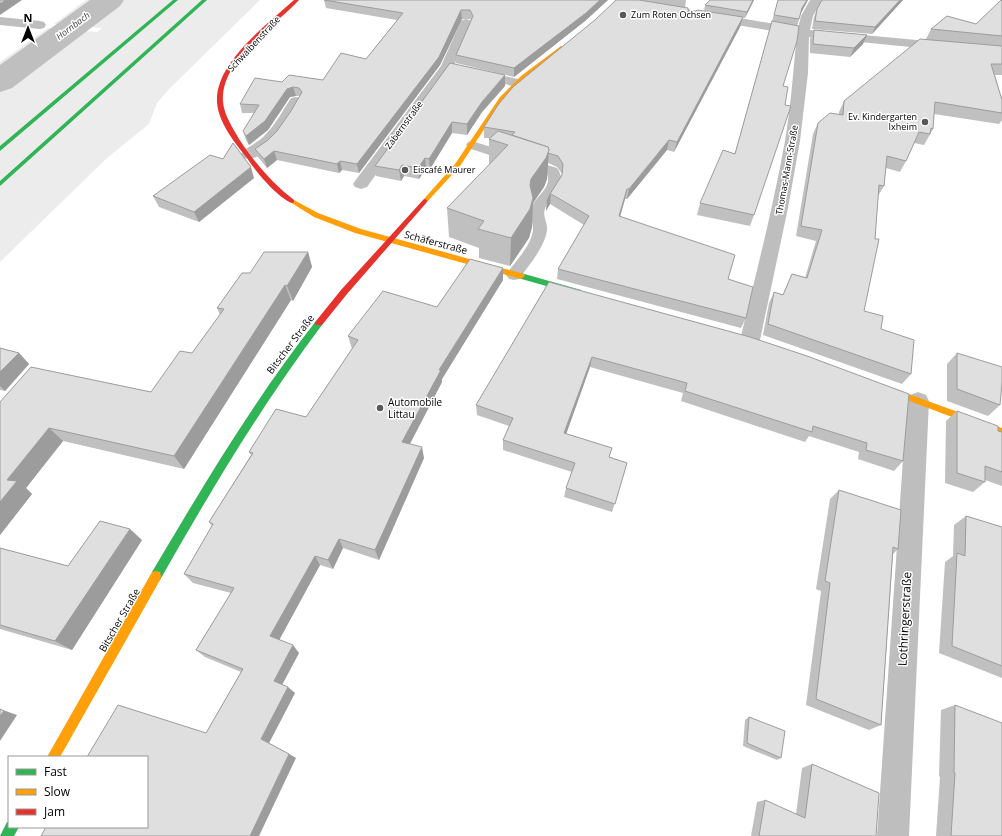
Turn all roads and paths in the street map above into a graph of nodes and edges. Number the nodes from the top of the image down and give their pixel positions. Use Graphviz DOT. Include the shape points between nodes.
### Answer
graph roads {
  1 [pos="176,0"];
  2 [pos="205,0"];
  3 [pos="297,0"];
  4 [pos="816,0"];
  5 [pos="646,6"];
  6 [pos="0,21"];
  7 [pos="466,23"];
  8 [pos="40,25"];
  9 [pos="804,33"];
  10 [pos="573,40"];
  11 [pos="1002,52"];
  12 [pos="447,66"];
  13 [pos="516,83"];
  14 [pos="296,101"];
  15 [pos="472,145"];
  16 [pos="0,149"];
  17 [pos="248,155"];
  18 [pos="0,184"];
  19 [pos="361,184"];
  20 [pos="389,241"];
  21 [pos="514,275"];
  22 [pos="590,296"];
  23 [pos="750,341"];
  24 [pos="874,385"];
  25 [pos="918,402"];
  26 [pos="1002,432"];
  27 [pos="54,756"];
  28 [pos="893,836"];
  1 -- 16 [label="main road"];
  2 -- 18 [label="main road"];
  3 -- 17 [label="main road, Schwalbenstraße" via="235,61 221,84 220,106 224,118"];
  4 -- 9 [label="street, Thomas-Mann-Straße" via="807,17"];
  5 -- 9 [label="street"];
  6 -- 8 [label="street"];
  7 -- 12 [label="street, Zabernstraße"];
  9 -- 11 [label="street"];
  9 -- 23 [label="street, Thomas-Mann-Straße" via="794,134 784,194"];
  10 -- 13 [label="main road, Bitscher Straße"];
  12 -- 13 [label="street"];
  12 -- 19 [label="street, Zabernstraße"];
  13 -- 15 [label="main road, Bitscher Straße" via="492,111"];
  14 -- 17 [label="street" via="272,138 261,149"];
  15 -- 20 [label="main road, Bitscher Straße" via="446,180"];
  15 -- 21 [label="lane" via="552,171 556,178 538,206 538,238"];
  17 -- 20 [label="main road, Schwalbenstraße" via="266,180 300,206 329,220"];
  20 -- 21 [label="main road, Schäferstraße"];
  20 -- 27 [label="main road, Bitscher Straße" via="304,342 257,408"];
  21 -- 22 [label="main road, Schäferstraße"];
  24 -- 25 [label="main road"];
  25 -- 26 [label="main road"];
  25 -- 28 [label="street, Lothringerstraße"];
}
